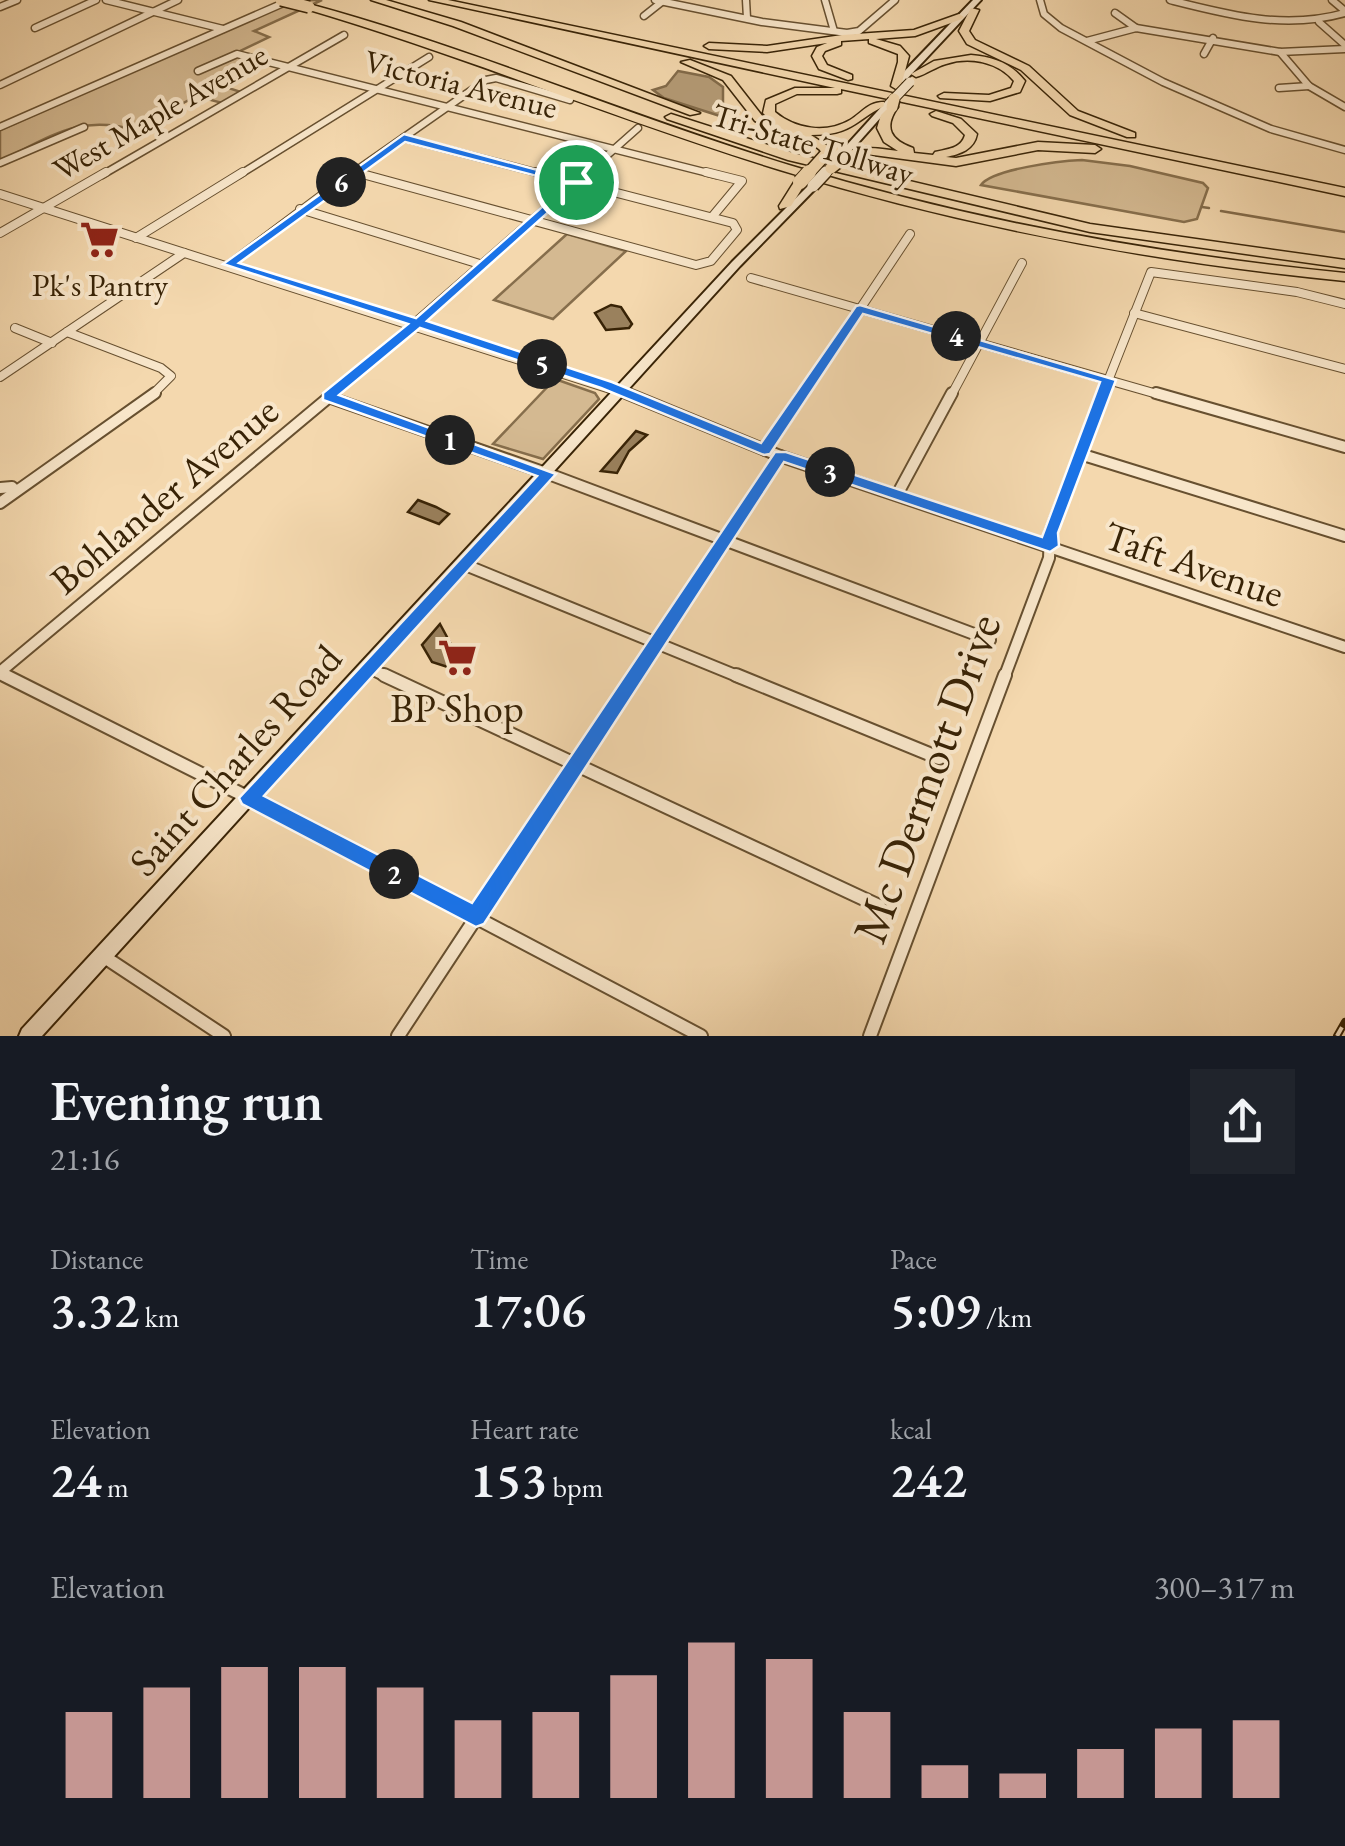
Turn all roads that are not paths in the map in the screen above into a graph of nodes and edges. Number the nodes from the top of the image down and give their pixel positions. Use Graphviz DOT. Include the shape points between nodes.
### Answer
graph roads {
  1 [pos="17,0"];
  2 [pos="96,0"];
  3 [pos="106,0"];
  4 [pos="178,0"];
  5 [pos="281,0"];
  6 [pos="290,0"];
  7 [pos="376,0"];
  8 [pos="434,0"];
  9 [pos="490,0"];
  10 [pos="746,0"];
  11 [pos="825,0"];
  12 [pos="895,0"];
  13 [pos="1040,0"];
  14 [pos="1170,0"];
  15 [pos="1332,0"];
  16 [pos="660,1"];
  17 [pos="312,3"];
  18 [pos="978,3"];
  19 [pos="0,7"];
  20 [pos="154,12"];
  21 [pos="1345,12"];
  22 [pos="1116,13"];
  23 [pos="505,14"];
  24 [pos="644,16"];
  25 [pos="959,17"];
  26 [pos="747,18"];
  27 [pos="1319,22"];
  28 [pos="35,28"];
  29 [pos="1136,28"];
  30 [pos="224,29"];
  31 [pos="834,30"];
  32 [pos="344,35"];
  33 [pos="655,37"];
  34 [pos="1213,38"];
  35 [pos="1088,42"];
  36 [pos="618,44"];
  37 [pos="1345,47"];
  38 [pos="1280,52"];
  39 [pos="1204,54"];
  40 [pos="429,57"];
  41 [pos="288,67"];
  42 [pos="198,71"];
  43 [pos="862,82"];
  44 [pos="0,86"];
  45 [pos="1308,86"];
  46 [pos="374,88"];
  47 [pos="1279,88"];
  48 [pos="897,91"];
  49 [pos="840,92"];
  50 [pos="924,95"];
  51 [pos="570,100"];
  52 [pos="1345,106"];
  53 [pos="448,107"];
  54 [pos="916,108"];
  55 [pos="0,127"];
  56 [pos="84,127"];
  57 [pos="638,128"];
  58 [pos="404,138"];
  59 [pos="616,148"];
  60 [pos="1345,150"];
  61 [pos="833,160"];
  62 [pos="0,163"];
  63 [pos="1247,165"];
  64 [pos="355,172"];
  65 [pos="858,174"];
  66 [pos="1232,175"];
  67 [pos="576,182"];
  68 [pos="806,184"];
  69 [pos="1345,192"];
  70 [pos="0,194"];
  71 [pos="784,206"];
  72 [pos="43,208"];
  73 [pos="300,209"];
  74 [pos="712,217"];
  75 [pos="532,221"];
  76 [pos="0,233"];
  77 [pos="910,234"];
  78 [pos="136,238"];
  79 [pos="184,254"];
  80 [pos="1022,263"];
  81 [pos="230,264"];
  82 [pos="736,264"];
  83 [pos="1345,264"];
  84 [pos="483,265"];
  85 [pos="751,278"];
  86 [pos="1345,278"];
  87 [pos="1345,304"];
  88 [pos="860,309"];
  89 [pos="1134,313"];
  90 [pos="418,323"];
  91 [pos="15,328"];
  92 [pos="67,332"];
  93 [pos="52,343"];
  94 [pos="980,343"];
  95 [pos="1345,369"];
  96 [pos="0,377"];
  97 [pos="1108,380"];
  98 [pos="623,391"];
  99 [pos="328,396"];
  100 [pos="1345,447"];
  101 [pos="764,450"];
  102 [pos="1080,454"];
  103 [pos="780,456"];
  104 [pos="548,474"];
  105 [pos="0,488"];
  106 [pos="16,491"];
  107 [pos="898,494"];
  108 [pos="0,503"];
  109 [pos="1345,536"];
  110 [pos="724,541"];
  111 [pos="1050,546"];
  112 [pos="463,564"];
  113 [pos="990,640"];
  114 [pos="657,644"];
  115 [pos="1345,647"];
  116 [pos="367,667"];
  117 [pos="0,672"];
  118 [pos="939,758"];
  119 [pos="576,764"];
  120 [pos="249,798"];
  121 [pos="879,906"];
  122 [pos="476,917"];
  123 [pos="103,956"];
  124 [pos="29,1036"];
  125 [pos="224,1036"];
  126 [pos="398,1036"];
  127 [pos="701,1036"];
  128 [pos="870,1036"];
  1 -- 19 [label="street"];
  2 -- 28 [label="street"];
  3 -- 20 [label="street"];
  4 -- 20 [label="street"];
  5 -- 17 [label="highway, Tri-State Tollway, bridge"];
  6 -- 30 [label="street"];
  7 -- 65 [label="highway"];
  8 -- 23 [label="highway"];
  9 -- 33 [label="highway"];
  10 -- 26 [label="street"];
  11 -- 31 [label="street"];
  12 -- 31 [label="street" via="860,31"];
  13 -- 35 [label="street" via="1049,19"];
  14 -- 27 [label="street" via="1253,19"];
  15 -- 21 [label="street"];
  16 -- 24 [label="street"];
  16 -- 26 [label="street"];
  17 -- 65 [label="highway, Tri-State Tollway"];
  17 -- 86 [label="highway, Tri-State Tollway" via="766,162 942,212 1130,251"];
  18 -- 25 [label="main road"];
  18 -- 48 [label="main road"];
  18 -- 63 [label="highway" via="967,37 1025,68 1074,113 1136,137"];
  20 -- 30 [label="street"];
  20 -- 44 [label="street"];
  21 -- 27 [label="street"];
  22 -- 29 [label="street"];
  23 -- 36 [label="highway"];
  23 -- 69 [label="highway"];
  25 -- 33 [label="highway" via="915,33 767,48"];
  25 -- 48 [label="main road"];
  26 -- 31 [label="street"];
  27 -- 37 [label="street"];
  29 -- 34 [label="street"];
  29 -- 35 [label="street"];
  30 -- 55 [label="street"];
  32 -- 41 [label="street, West Maple Avenue"];
  33 -- 43 [label="highway"];
  34 -- 38 [label="street"];
  34 -- 39 [label="street"];
  35 -- 60 [label="street" via="1256,124"];
  36 -- 49 [label="highway"];
  36 -- 61 [label="highway" via="717,72 735,84 759,120 818,141"];
  37 -- 38 [label="street"];
  38 -- 45 [label="street"];
  40 -- 46 [label="street"];
  41 -- 42 [label="street, Victoria Avenue" via="237,54"];
  41 -- 46 [label="street, Victoria Avenue"];
  41 -- 72 [label="street, West Maple Avenue"];
  43 -- 48 [label="highway" via="823,66 817,56 852,40 889,46 906,62"];
  43 -- 50 [label="highway"];
  45 -- 47 [label="street"];
  45 -- 52 [label="street"];
  46 -- 53 [label="street, Victoria Avenue"];
  46 -- 78 [label="street"];
  48 -- 49 [label="highway" via="848,125 826,131 793,128 769,113 770,102 788,92"];
  48 -- 50 [label="highway" via="942,62 976,59 1008,68 1020,81 1016,90 996,98"];
  48 -- 54 [label="highway" via="882,130 902,149 940,155 970,140 957,121"];
  48 -- 61 [label="main road"];
  49 -- 54 [label="highway"];
  50 -- 63 [label="highway"];
  51 -- 53 [label="street" via="491,78"];
  53 -- 58 [label="street"];
  53 -- 59 [label="street, Victoria Avenue"];
  54 -- 66 [label="highway"];
  56 -- 62 [label="street"];
  57 -- 59 [label="street, Bohlander Avenue"];
  58 -- 64 [label="street"];
  58 -- 67 [label="street"];
  59 -- 67 [label="street, Bohlander Avenue"];
  59 -- 74 [label="street, Victoria Avenue" via="742,180"];
  61 -- 66 [label="highway" via="866,150 956,162 1065,146"];
  61 -- 68 [label="highway, bridge"];
  63 -- 69 [label="highway"];
  64 -- 73 [label="street"];
  64 -- 75 [label="street"];
  65 -- 83 [label="highway, Tri-State Tollway" via="1090,228"];
  66 -- 69 [label="highway"];
  67 -- 74 [label="street"];
  67 -- 75 [label="street, Bohlander Avenue"];
  68 -- 71 [label="highway"];
  68 -- 82 [label="main road, Saint Charles Road"];
  70 -- 72 [label="street, Taft Avenue"];
  71 -- 82 [label="main road, Saint Charles Road"];
  72 -- 76 [label="street, West Maple Avenue"];
  72 -- 78 [label="street, Taft Avenue"];
  73 -- 81 [label="street"];
  73 -- 84 [label="street"];
  74 -- 75 [label="street" via="737,226 704,265"];
  75 -- 84 [label="street, Bohlander Avenue"];
  77 -- 88 [label="street"];
  78 -- 79 [label="street, Taft Avenue"];
  79 -- 81 [label="street, Taft Avenue"];
  79 -- 92 [label="street"];
  80 -- 94 [label="street"];
  81 -- 90 [label="street, Taft Avenue"];
  82 -- 98 [label="main road, Saint Charles Road"];
  84 -- 90 [label="street, Bohlander Avenue"];
  85 -- 88 [label="street"];
  87 -- 89 [label="street, Mc Dermott Drive" via="1151,272"];
  88 -- 94 [label="street"];
  88 -- 101 [label="street"];
  89 -- 95 [label="street"];
  89 -- 97 [label="street, Mc Dermott Drive"];
  90 -- 98 [label="street, Taft Avenue"];
  90 -- 99 [label="street, Bohlander Avenue"];
  91 -- 93 [label="street"];
  92 -- 93 [label="street"];
  92 -- 106 [label="street" via="171,376"];
  93 -- 96 [label="street"];
  94 -- 97 [label="street"];
  94 -- 107 [label="street"];
  97 -- 100 [label="street"];
  97 -- 102 [label="street, Mc Dermott Drive"];
  98 -- 101 [label="street, Taft Avenue"];
  98 -- 104 [label="main road, Saint Charles Road"];
  99 -- 104 [label="street"];
  99 -- 117 [label="street, Bohlander Avenue"];
  101 -- 103 [label="street, Taft Avenue"];
  102 -- 109 [label="street"];
  102 -- 111 [label="street, Mc Dermott Drive"];
  103 -- 107 [label="street, Taft Avenue"];
  103 -- 110 [label="street"];
  104 -- 110 [label="street"];
  104 -- 112 [label="main road, Saint Charles Road"];
  105 -- 106 [label="street"];
  106 -- 108 [label="street"];
  107 -- 111 [label="street, Taft Avenue"];
  110 -- 113 [label="street"];
  110 -- 114 [label="street"];
  111 -- 115 [label="street, Taft Avenue"];
  111 -- 128 [label="street, Mc Dermott Drive"];
  112 -- 114 [label="street"];
  112 -- 116 [label="main road, Saint Charles Road"];
  114 -- 118 [label="street"];
  114 -- 119 [label="street"];
  116 -- 119 [label="street"];
  116 -- 120 [label="main road, Saint Charles Road"];
  117 -- 120 [label="street"];
  119 -- 121 [label="street"];
  119 -- 122 [label="street"];
  120 -- 122 [label="street"];
  120 -- 123 [label="main road, Saint Charles Road"];
  122 -- 126 [label="street"];
  122 -- 127 [label="street"];
  123 -- 124 [label="main road, Saint Charles Road"];
  123 -- 125 [label="street"];
}
